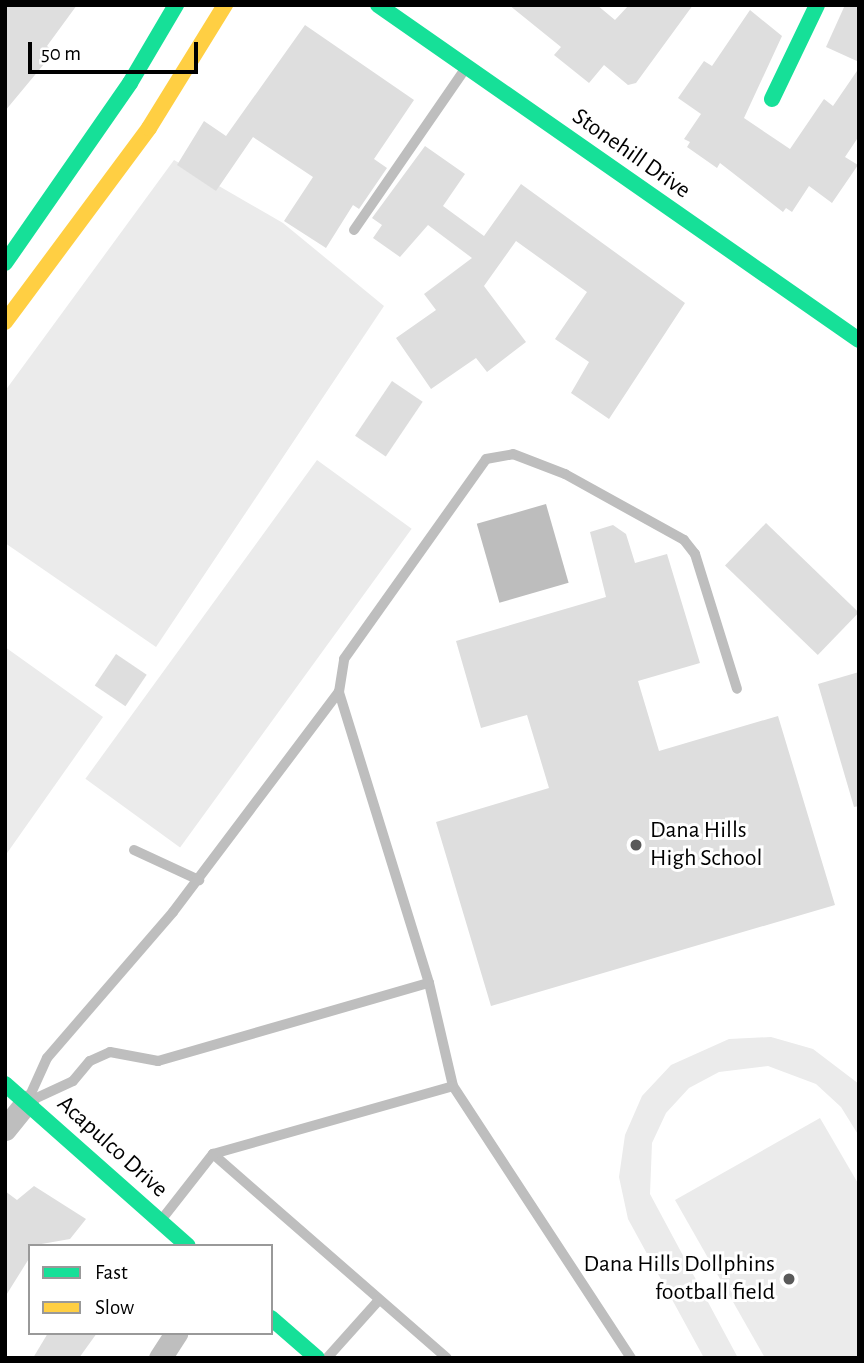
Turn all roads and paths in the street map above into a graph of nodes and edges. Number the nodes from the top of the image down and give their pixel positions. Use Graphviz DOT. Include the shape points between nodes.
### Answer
graph roads {
  1 [pos="176,5"];
  2 [pos="225,5"];
  3 [pos="378,5"];
  4 [pos="817,5"];
  5 [pos="466,67"];
  6 [pos="772,99"];
  7 [pos="354,230"];
  8 [pos="5,263"];
  9 [pos="5,322"];
  10 [pos="859,340"];
  11 [pos="737,689"];
  12 [pos="339,692"];
  13 [pos="134,850"];
  14 [pos="199,880"];
  15 [pos="429,984"];
  16 [pos="5,1084"];
  17 [pos="453,1086"];
  18 [pos="27,1102"];
  19 [pos="5,1129"];
  20 [pos="213,1154"];
  21 [pos="160,1221"];
  22 [pos="186,1244"];
  23 [pos="379,1300"];
  24 [pos="273,1320"];
  25 [pos="175,1335"];
  26 [pos="160,1358"];
  27 [pos="317,1358"];
  28 [pos="327,1358"];
  29 [pos="447,1358"];
  30 [pos="631,1358"];
  1 -- 8 [label="main road" via="130,83"];
  2 -- 9 [label="main road" via="149,128"];
  3 -- 5 [label="main road, Stonehill Drive"];
  4 -- 6 [label="main road"];
  5 -- 7 [label="lane"];
  5 -- 10 [label="main road, Stonehill Drive"];
  11 -- 12 [label="lane" via="695,554 684,540 565,474 513,454 486,458 344,659"];
  12 -- 14 [label="lane"];
  12 -- 15 [label="lane"];
  13 -- 14 [label="lane"];
  14 -- 18 [label="lane" via="47,1058"];
  15 -- 17 [label="lane"];
  15 -- 18 [label="lane" via="158,1061 110,1052 90,1061 73,1081"];
  16 -- 18 [label="main road, Acapulco Drive"];
  17 -- 20 [label="lane"];
  17 -- 30 [label="lane"];
  18 -- 19 [label="street"];
  18 -- 21 [label="main road, Acapulco Drive"];
  20 -- 21 [label="lane"];
  20 -- 23 [label="lane"];
  21 -- 22 [label="main road, Acapulco Drive"];
  23 -- 28 [label="lane"];
  23 -- 29 [label="lane"];
  24 -- 27 [label="main road"];
  25 -- 26 [label="street"];
}
